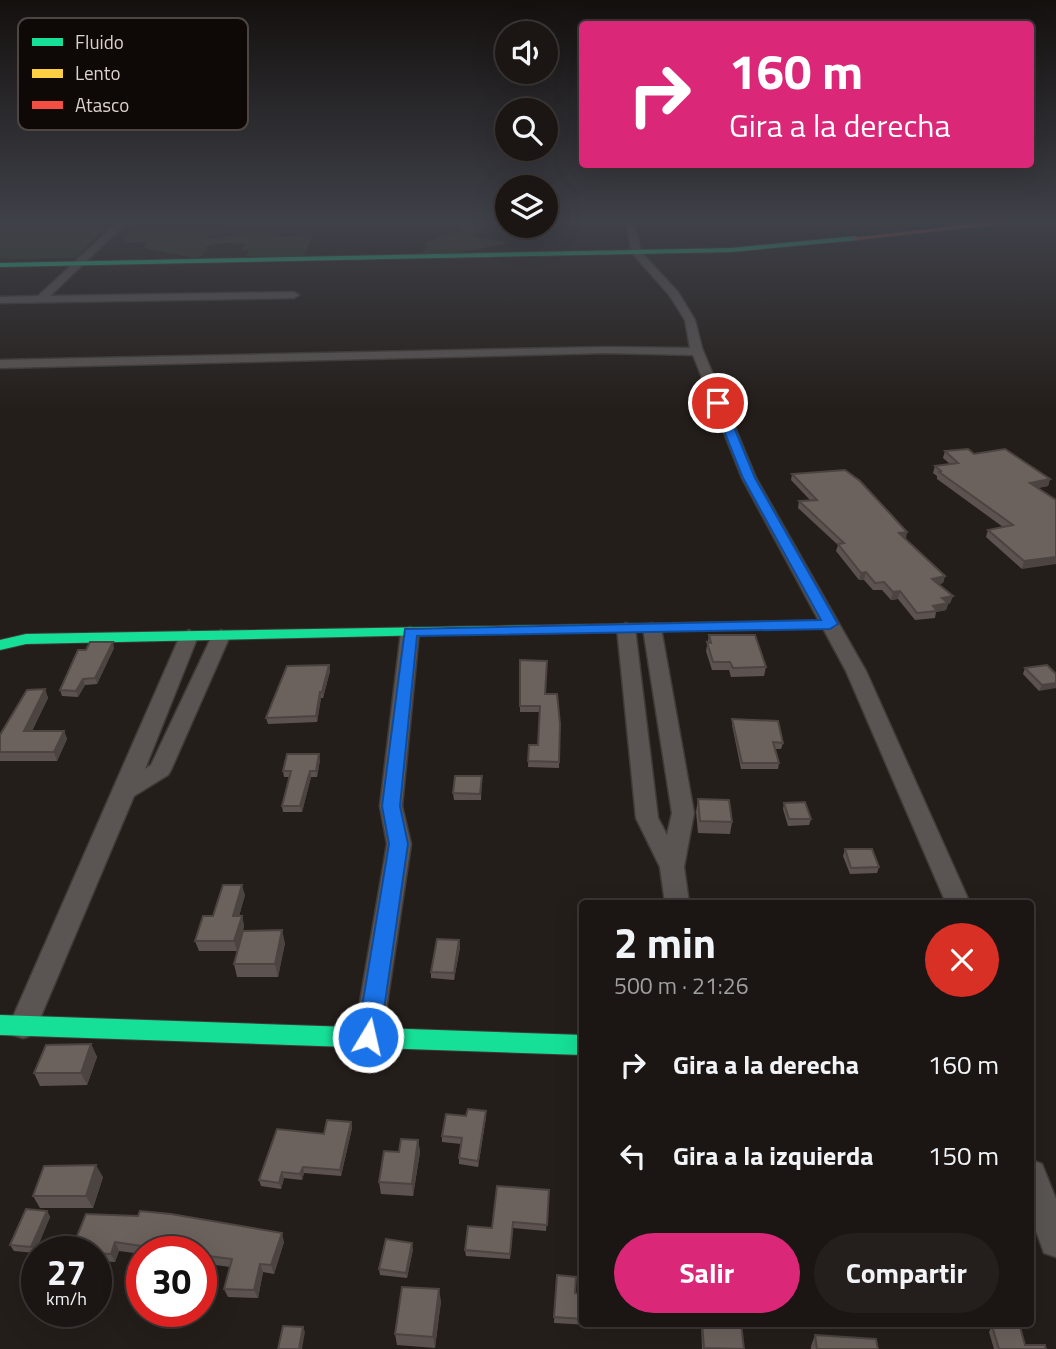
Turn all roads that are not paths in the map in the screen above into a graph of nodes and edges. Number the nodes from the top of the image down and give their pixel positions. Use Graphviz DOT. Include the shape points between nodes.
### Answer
graph roads {
  1 [pos="57,284"];
  2 [pos="665,284"];
  3 [pos="294,295"];
  4 [pos="41,299"];
  5 [pos="0,300"];
  6 [pos="698,352"];
  7 [pos="0,364"];
  8 [pos="830,624"];
  9 [pos="626,628"];
  10 [pos="652,628"];
  11 [pos="410,632"];
  12 [pos="189,636"];
  13 [pos="221,636"];
  14 [pos="0,645"];
  15 [pos="125,791"];
  16 [pos="672,867"];
  17 [pos="677,900"];
  18 [pos="957,900"];
  19 [pos="12,1026"];
  20 [pos="368,1037"];
  21 [pos="579,1045"];
  22 [pos="1034,1183"];
  23 [pos="1056,1241"];
  1 -- 4 [label="street"];
  2 -- 6 [label="street" via="690,320"];
  3 -- 4 [label="street"];
  4 -- 5 [label="street"];
  6 -- 7 [label="street" via="592,350"];
  6 -- 8 [label="street" via="749,478"];
  8 -- 10 [label="street"];
  8 -- 18 [label="street" via="856,671"];
  9 -- 10 [label="street"];
  9 -- 11 [label="street"];
  9 -- 16 [label="street" via="646,818"];
  10 -- 16 [label="street" via="683,813"];
  11 -- 13 [label="street"];
  11 -- 20 [label="street" via="391,806 399,844"];
  12 -- 13 [label="street"];
  12 -- 14 [label="street" via="26,639"];
  12 -- 15 [label="street"];
  13 -- 15 [label="street" via="160,770"];
  15 -- 19 [label="street"];
  16 -- 17 [label="street"];
  19 -- 20 [label="street"];
  20 -- 21 [label="street"];
  22 -- 23 [label="street"];
}
